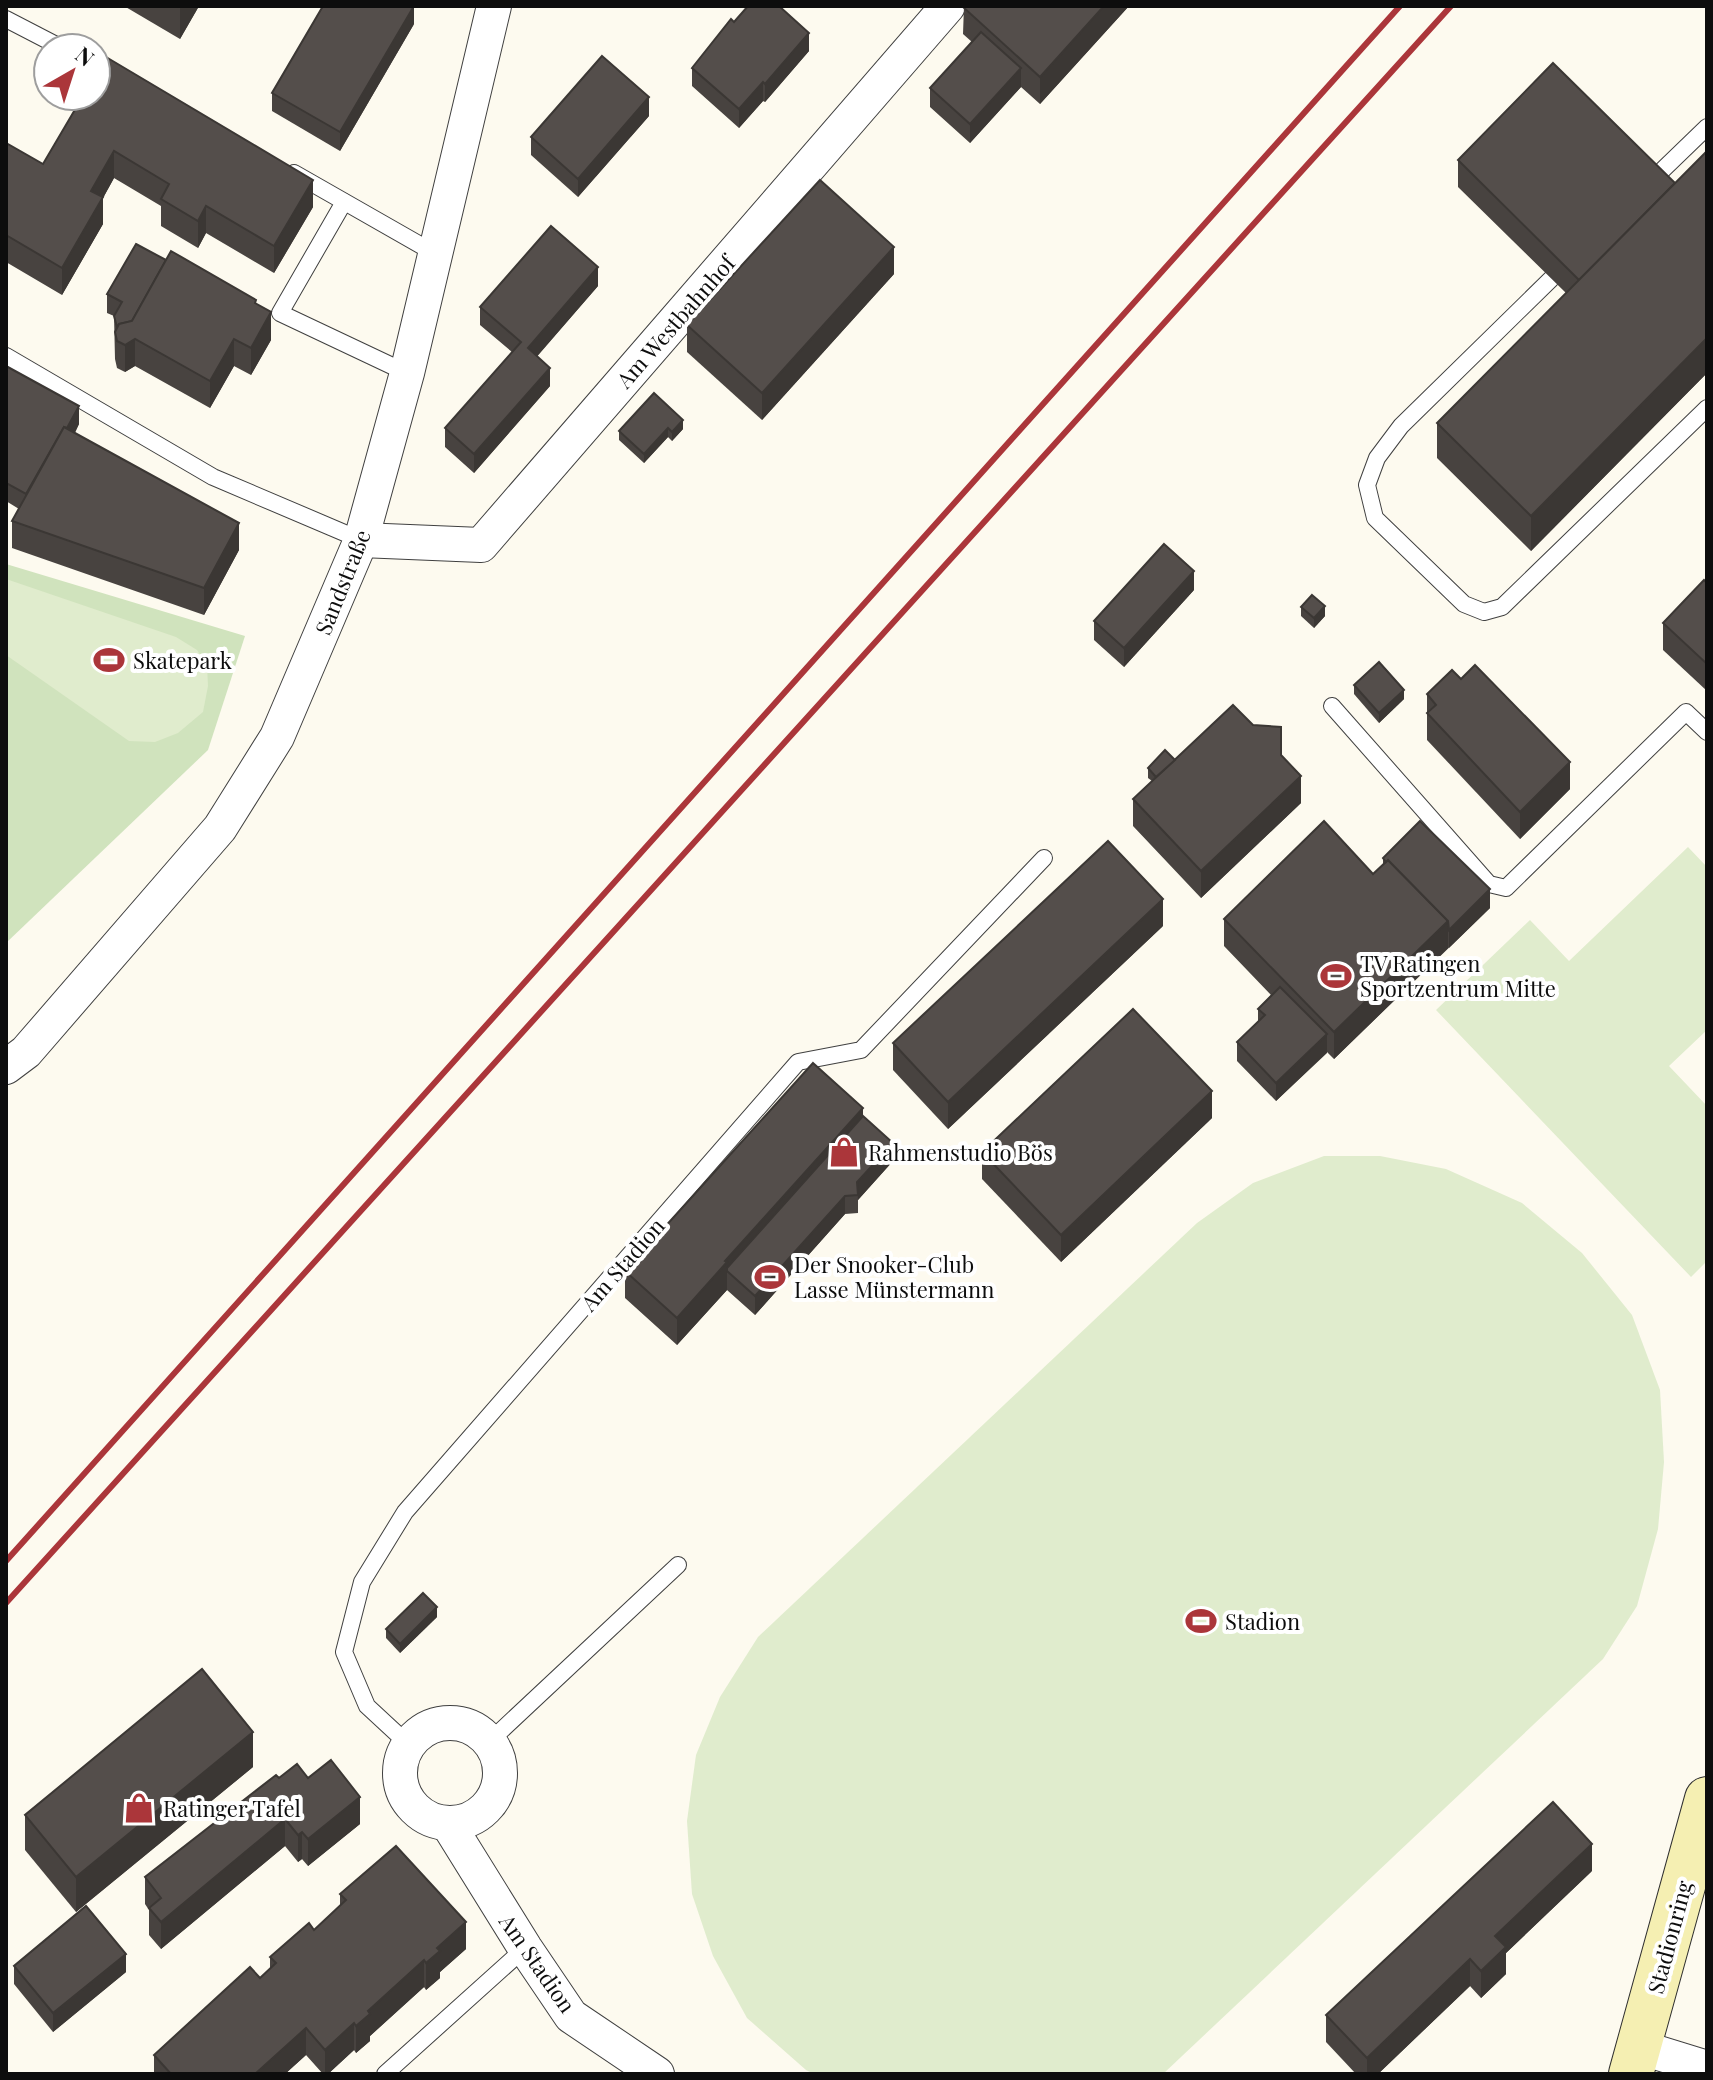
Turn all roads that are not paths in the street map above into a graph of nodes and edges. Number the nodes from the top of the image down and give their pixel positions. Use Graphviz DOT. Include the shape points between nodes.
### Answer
graph roads {
  1 [pos="494,6"];
  2 [pos="948,6"];
  3 [pos="6,19"];
  4 [pos="32,32"];
  5 [pos="1707,127"];
  6 [pos="280,165"];
  7 [pos="1648,184"];
  8 [pos="344,202"];
  9 [pos="436,254"];
  10 [pos="1551,279"];
  11 [pos="6,356"];
  12 [pos="407,373"];
  13 [pos="1707,408"];
  14 [pos="361,540"];
  15 [pos="1332,706"];
  16 [pos="1707,732"];
  17 [pos="1044,858"];
  18 [pos="6,1067"];
  19 [pos="678,1565"];
  20 [pos="490,1741"];
  21 [pos="408,1744"];
  22 [pos="1707,1799"];
  23 [pos="448,1824"];
  24 [pos="525,1948"];
  25 [pos="1635,2060"];
  26 [pos="1707,2068"];
  27 [pos="385,2074"];
  28 [pos="657,2074"];
  1 -- 9 [label="street, Sandstraße"];
  2 -- 14 [label="street, Am Westbahnhof" via="481,545"];
  3 -- 4 [label="lane"];
  5 -- 7 [label="lane"];
  6 -- 8 [label="lane"];
  8 -- 9 [label="lane"];
  8 -- 12 [label="lane" via="280,313"];
  9 -- 12 [label="street, Sandstraße"];
  10 -- 13 [label="lane" via="1401,426 1377,458 1367,485 1375,518 1464,604 1484,612 1502,607"];
  11 -- 14 [label="lane" via="213,477"];
  12 -- 14 [label="street, Sandstraße"];
  14 -- 18 [label="street, Sandstraße" via="277,737 220,828 26,1052"];
  15 -- 16 [label="lane" via="1489,884 1506,888 1686,712"];
  17 -- 21 [label="lane, Am Stadion" via="861,1050 798,1062 405,1512 362,1582 344,1652 367,1706"];
  19 -- 20 [label="lane"];
  20 -- 21 [label="street" via="450,1722 422,1731"];
  20 -- 23 [label="street" via="501,1772 495,1796 479,1815"];
  21 -- 23 [label="street" via="399,1771 401,1787 418,1813"];
  22 -- 25 [label="main road, Stadionring"];
  23 -- 24 [label="street, Am Stadion"];
  24 -- 27 [label="lane"];
  24 -- 28 [label="street, Am Stadion" via="571,2016"];
  25 -- 26 [label="street"];
}
